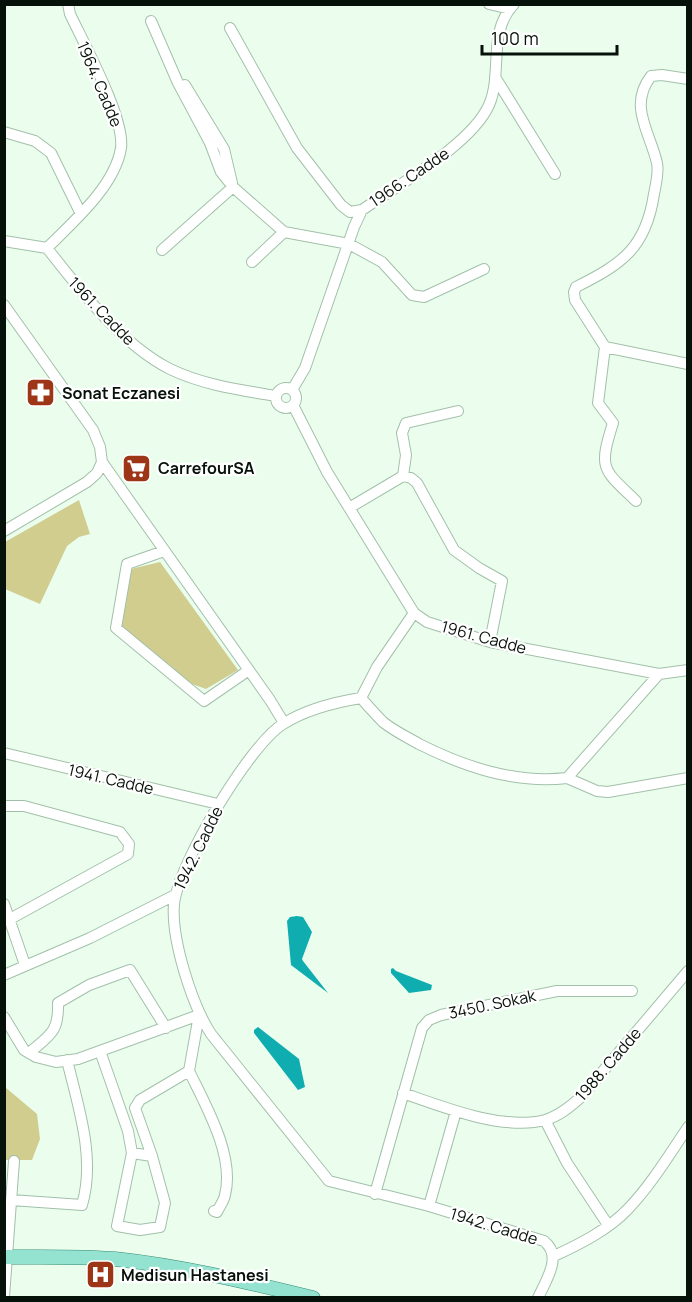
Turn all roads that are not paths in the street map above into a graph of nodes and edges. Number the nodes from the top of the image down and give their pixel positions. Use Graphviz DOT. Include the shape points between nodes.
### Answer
graph roads {
  1 [pos="68,4"];
  2 [pos="489,4"];
  3 [pos="512,7"];
  4 [pos="151,21"];
  5 [pos="230,28"];
  6 [pos="495,77"];
  7 [pos="687,79"];
  8 [pos="4,132"];
  9 [pos="555,174"];
  10 [pos="233,187"];
  11 [pos="362,210"];
  12 [pos="81,214"];
  13 [pos="284,232"];
  14 [pos="4,241"];
  15 [pos="349,244"];
  16 [pos="47,248"];
  17 [pos="162,250"];
  18 [pos="252,262"];
  19 [pos="484,268"];
  20 [pos="4,305"];
  21 [pos="605,346"];
  22 [pos="687,364"];
  23 [pos="292,390"];
  24 [pos="276,396"];
  25 [pos="293,405"];
  26 [pos="458,411"];
  27 [pos="102,462"];
  28 [pos="403,476"];
  29 [pos="636,501"];
  30 [pos="349,508"];
  31 [pos="4,531"];
  32 [pos="164,551"];
  33 [pos="414,613"];
  34 [pos="490,642"];
  35 [pos="249,670"];
  36 [pos="684,670"];
  37 [pos="659,674"];
  38 [pos="361,698"];
  39 [pos="284,723"];
  40 [pos="4,753"];
  41 [pos="567,778"];
  42 [pos="687,778"];
  43 [pos="218,804"];
  44 [pos="4,806"];
  45 [pos="176,895"];
  46 [pos="4,904"];
  47 [pos="10,919"];
  48 [pos="25,965"];
  49 [pos="687,971"];
  50 [pos="4,975"];
  51 [pos="632,991"];
  52 [pos="199,1016"];
  53 [pos="4,1017"];
  54 [pos="166,1028"];
  55 [pos="100,1051"];
  56 [pos="29,1053"];
  57 [pos="67,1060"];
  58 [pos="189,1071"];
  59 [pos="404,1093"];
  60 [pos="456,1111"];
  61 [pos="545,1120"];
  62 [pos="687,1127"];
  63 [pos="132,1153"];
  64 [pos="152,1156"];
  65 [pos="14,1161"];
  66 [pos="375,1194"];
  67 [pos="11,1200"];
  68 [pos="429,1206"];
  69 [pos="214,1211"];
  70 [pos="608,1225"];
  71 [pos="554,1256"];
  72 [pos="6,1257"];
  73 [pos="4,1297"];
  74 [pos="313,1298"];
  75 [pos="538,1298"];
  1 -- 12 [label="street, 1964. Cadde" via="113,107 121,138 121,149 111,172"];
  2 -- 3 [label="street"];
  3 -- 6 [label="street, 1966. Cadde" via="497,39"];
  4 -- 10 [label="street" via="178,83 187,86 224,149"];
  5 -- 11 [label="street" via="297,148 341,206 350,212"];
  6 -- 9 [label="street"];
  6 -- 11 [label="street, 1966. Cadde" via="489,104 458,144"];
  7 -- 21 [label="street" via="651,76 645,83 640,114 658,164 645,229 632,251 613,268 576,286 574,292 579,308"];
  8 -- 12 [label="street" via="35,141 51,153"];
  10 -- 13 [label="street"];
  10 -- 17 [label="street"];
  11 -- 15 [label="street, 1966. Cadde"];
  12 -- 16 [label="street, 1964. Cadde"];
  13 -- 15 [label="street"];
  13 -- 18 [label="street"];
  14 -- 16 [label="street"];
  15 -- 19 [label="street" via="382,262 412,294 424,297"];
  15 -- 23 [label="street, 1966. Cadde" via="305,368"];
  16 -- 24 [label="street, 1961. Cadde" via="75,285 134,346 169,369 208,383"];
  20 -- 27 [label="street" via="93,429"];
  21 -- 22 [label="street"];
  21 -- 29 [label="street" via="598,403 613,423 604,466"];
  23 -- 24 [label="street" via="282,389"];
  23 -- 25 [label="street" via="296,395"];
  24 -- 25 [label="street" via="281,407"];
  25 -- 30 [label="street"];
  26 -- 28 [label="street" via="406,423 402,433 406,455"];
  27 -- 31 [label="street" via="87,482"];
  27 -- 32 [label="street"];
  28 -- 30 [label="street"];
  28 -- 34 [label="street" via="417,483 454,550 502,581"];
  30 -- 33 [label="street"];
  32 -- 35 [label="street"];
  32 -- 35 [label="street" via="127,564 116,628 204,701"];
  33 -- 34 [label="street, 1961. Cadde" via="427,622"];
  33 -- 38 [label="street"];
  34 -- 37 [label="street, 1961. Cadde"];
  35 -- 39 [label="street"];
  36 -- 37 [label="street, 1961. Cadde"];
  37 -- 41 [label="street"];
  38 -- 39 [label="street, 1942. Cadde"];
  38 -- 41 [label="street" via="385,723 448,759 511,776"];
  39 -- 43 [label="street, 1942. Cadde" via="262,744"];
  40 -- 43 [label="street, 1941. Cadde"];
  41 -- 42 [label="street" via="608,792"];
  43 -- 45 [label="street, 1942. Cadde"];
  44 -- 47 [label="street" via="24,806 120,832 129,844 128,854"];
  45 -- 48 [label="street"];
  45 -- 52 [label="street, 1942. Cadde" via="176,937"];
  46 -- 47 [label="street"];
  47 -- 48 [label="street"];
  48 -- 50 [label="street"];
  49 -- 61 [label="street, 1988. Cadde" via="580,1097"];
  51 -- 59 [label="street, 3450. Sokak" via="557,991 434,1017 422,1028"];
  52 -- 54 [label="street"];
  52 -- 58 [label="street"];
  52 -- 66 [label="street, 1942. Cadde" via="329,1180"];
  53 -- 56 [label="street"];
  54 -- 55 [label="street"];
  54 -- 56 [label="street" via="130,970 89,985 58,1003 59,1022"];
  55 -- 57 [label="street"];
  55 -- 63 [label="street"];
  56 -- 57 [label="street" via="56,1062"];
  57 -- 67 [label="street" via="85,1151 87,1187 82,1205"];
  58 -- 64 [label="street" via="140,1100 135,1108"];
  58 -- 69 [label="street" via="228,1170 225,1196 217,1212"];
  59 -- 60 [label="street, 1988. Cadde"];
  59 -- 66 [label="street, 3450. Sokak"];
  60 -- 61 [label="street, 1988. Cadde" via="512,1121"];
  60 -- 68 [label="street"];
  61 -- 70 [label="street" via="567,1163"];
  62 -- 70 [label="street" via="650,1184 627,1211"];
  63 -- 64 [label="street"];
  63 -- 64 [label="street" via="117,1226 140,1230 160,1227 165,1203"];
  65 -- 67 [label="street"];
  66 -- 68 [label="street, 1942. Cadde"];
  67 -- 72 [label="street"];
  68 -- 71 [label="street, 1942. Cadde" via="538,1237 549,1245"];
  70 -- 71 [label="street"];
  71 -- 75 [label="street, 1942. Cadde"];
  72 -- 73 [label="street"];
  72 -- 74 [label="main road" via="146,1263"];
}
